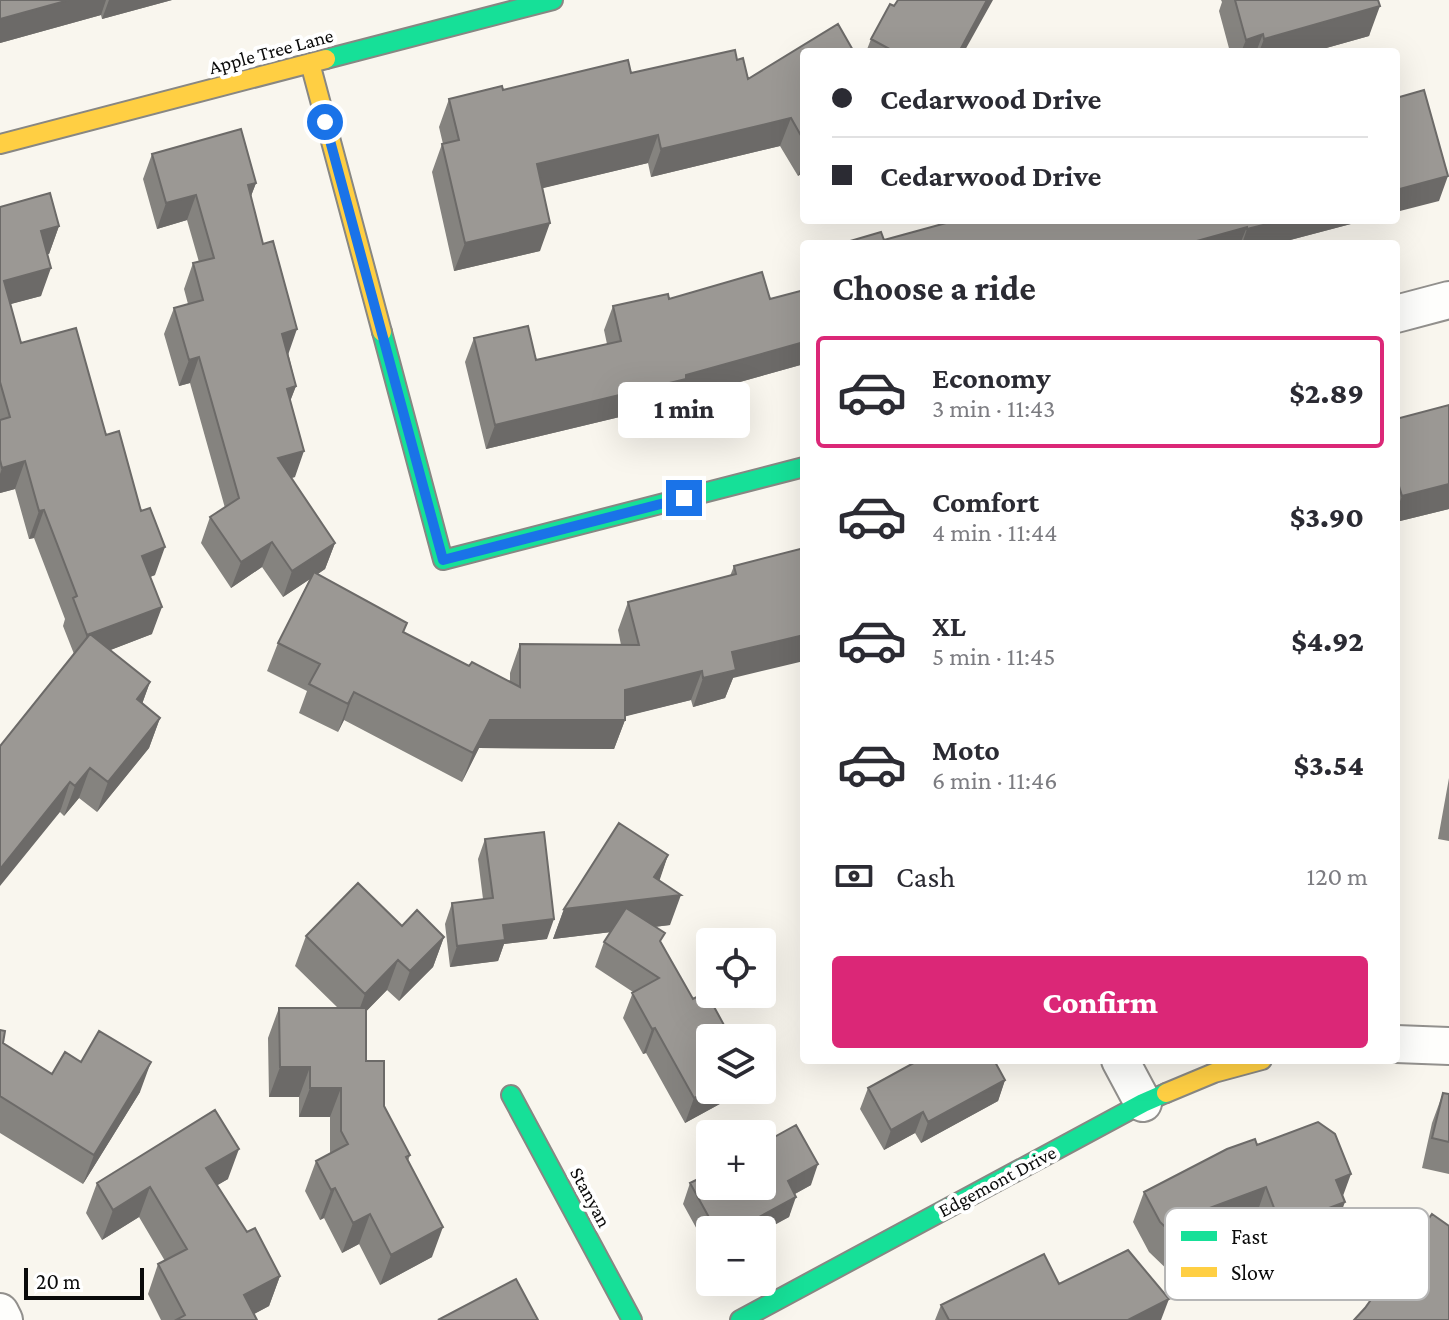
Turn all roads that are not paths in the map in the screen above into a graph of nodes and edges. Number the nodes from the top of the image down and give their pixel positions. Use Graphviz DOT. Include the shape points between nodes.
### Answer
graph roads {
  1 [pos="553,0"];
  2 [pos="310,63"];
  3 [pos="0,144"];
  4 [pos="1449,300"];
  5 [pos="1400,313"];
  6 [pos="800,468"];
  7 [pos="1400,1044"];
  8 [pos="1449,1046"];
  9 [pos="1122,1064"];
  10 [pos="1247,1064"];
  11 [pos="511,1095"];
  12 [pos="1143,1103"];
  13 [pos="0,1312"];
  14 [pos="4,1320"];
  15 [pos="632,1320"];
  16 [pos="740,1320"];
  1 -- 2 [label="street, Apple Tree Lane"];
  2 -- 3 [label="street, Apple Tree Lane"];
  2 -- 6 [label="street" via="443,560"];
  4 -- 5 [label="street"];
  7 -- 8 [label="street"];
  9 -- 12 [label="street"];
  10 -- 12 [label="street, Edgemont Drive"];
  11 -- 15 [label="street, Stanyan"];
  12 -- 16 [label="street, Edgemont Drive"];
  13 -- 14 [label="street"];
}
